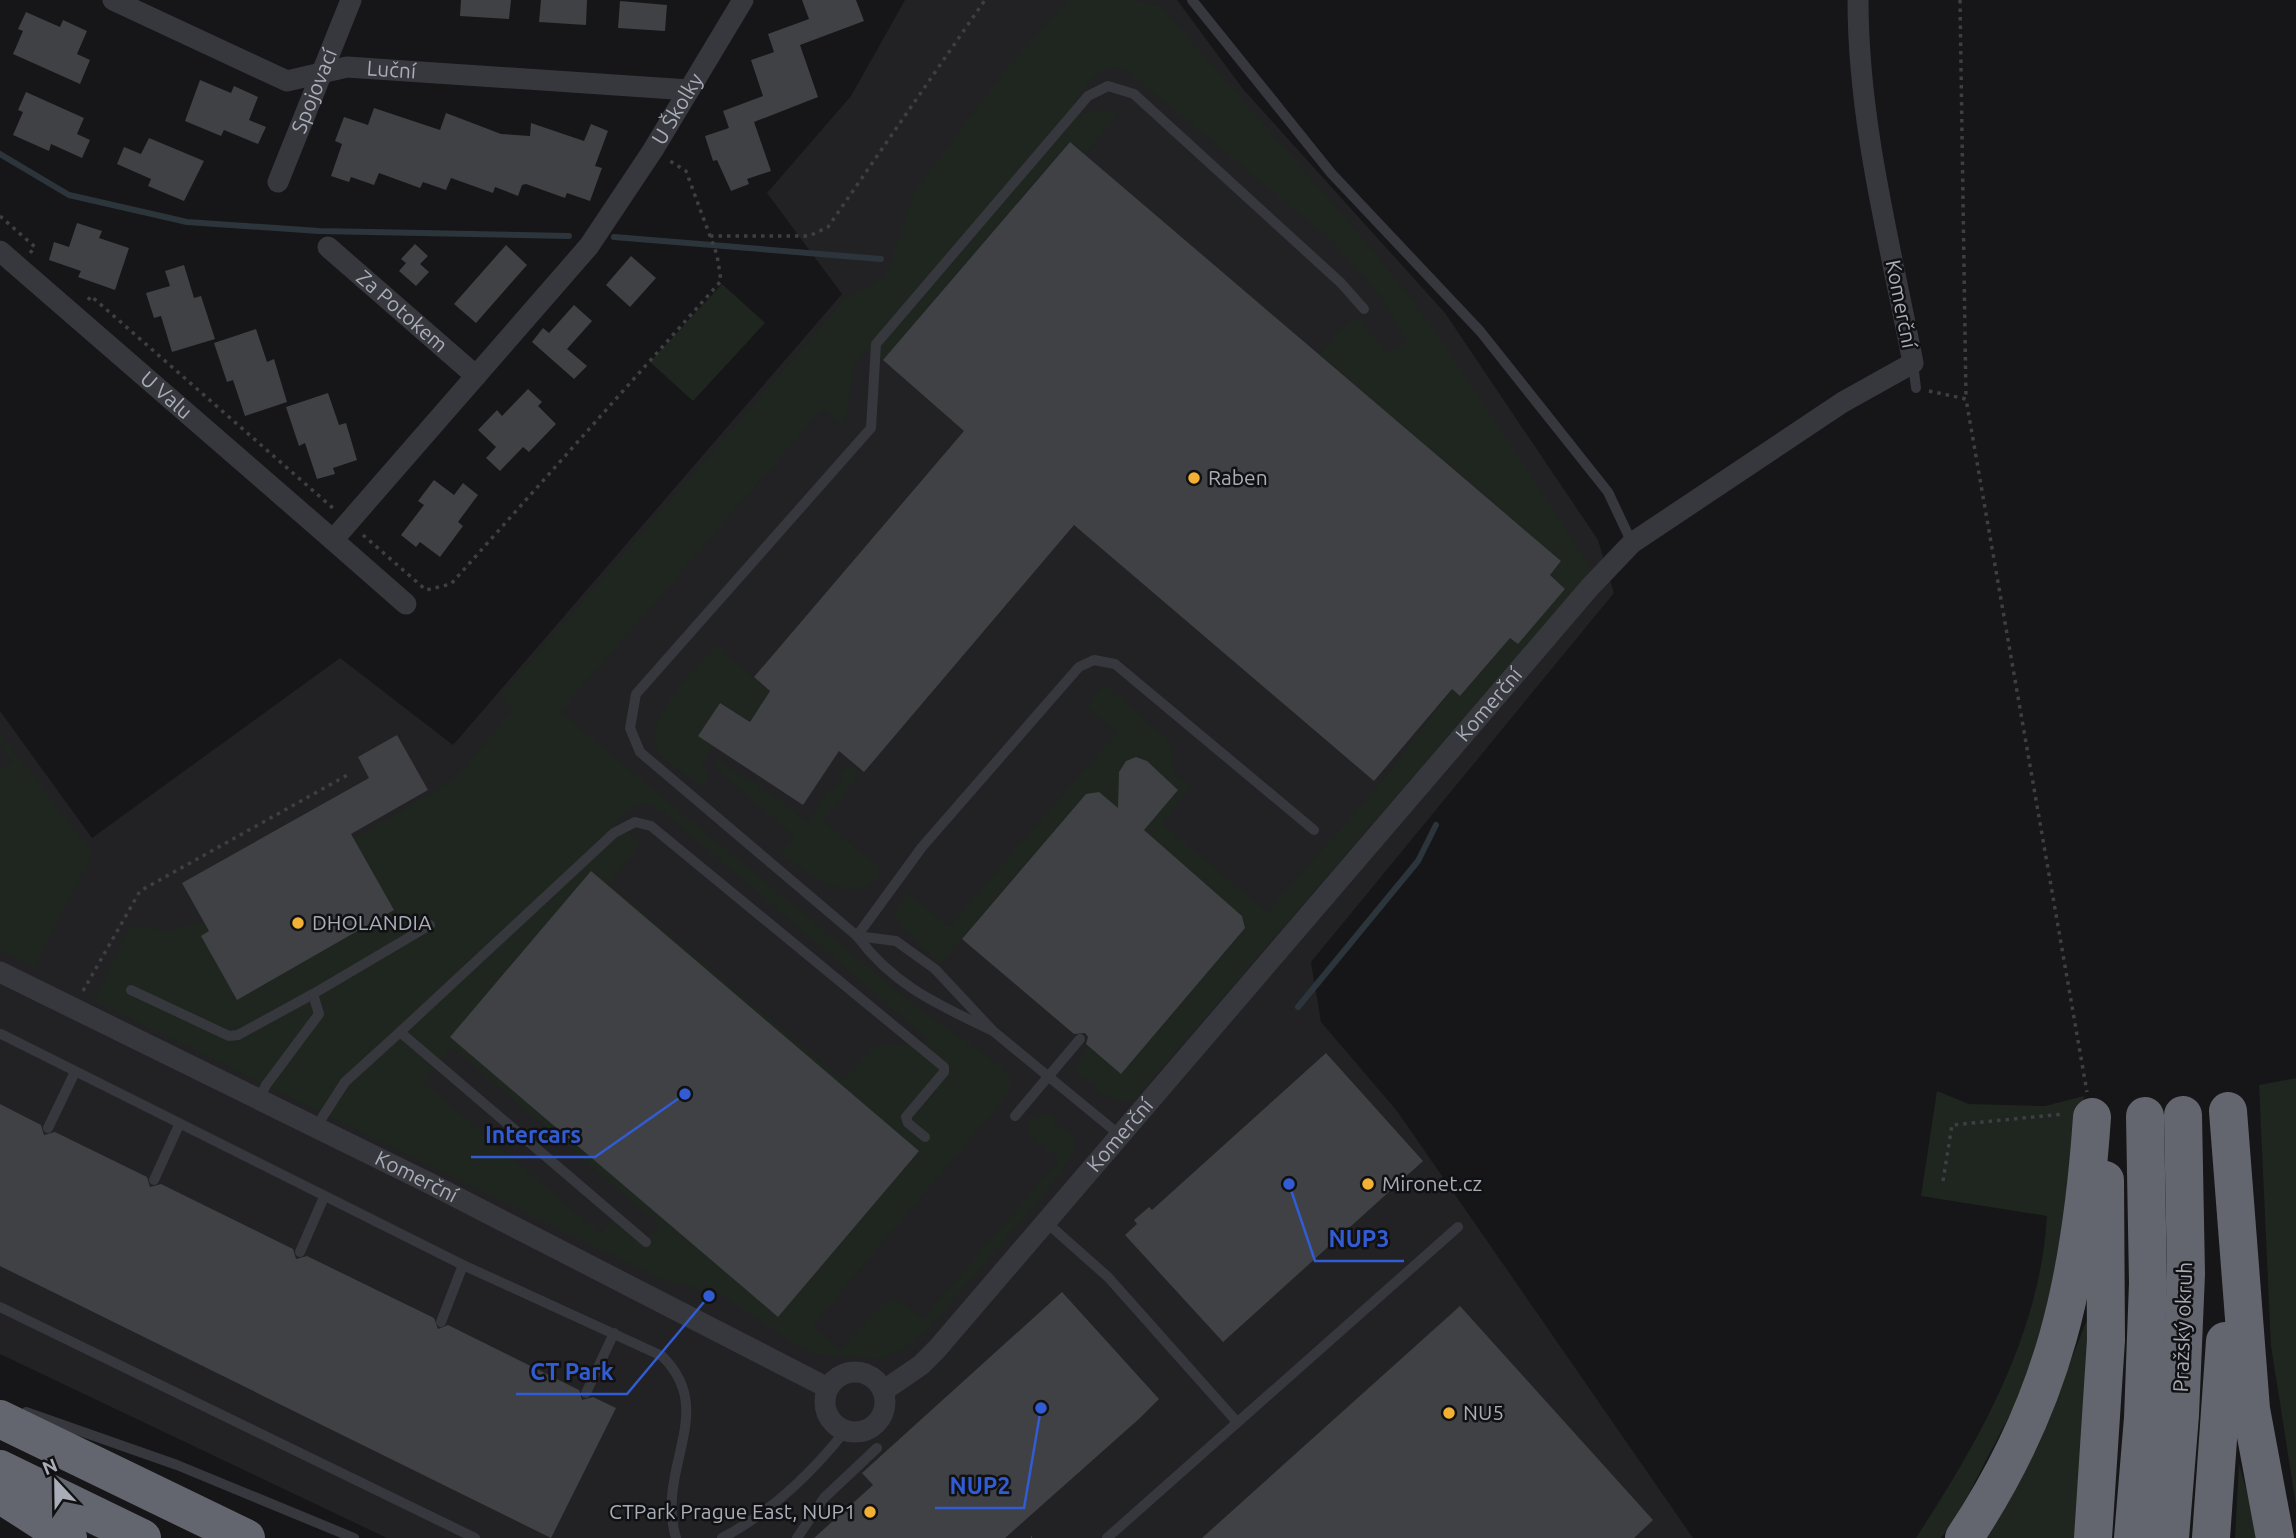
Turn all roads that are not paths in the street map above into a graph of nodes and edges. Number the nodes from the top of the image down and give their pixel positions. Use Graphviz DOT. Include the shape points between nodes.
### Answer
graph roads {
  1 [pos="113,0"];
  2 [pos="351,0"];
  3 [pos="743,0"];
  4 [pos="1192,0"];
  5 [pos="1858,0"];
  6 [pos="319,75"];
  7 [pos="689,90"];
  8 [pos="278,182"];
  9 [pos="328,247"];
  10 [pos="0,251"];
  11 [pos="1363,309"];
  12 [pos="1913,363"];
  13 [pos="477,376"];
  14 [pos="1916,388"];
  15 [pos="333,540"];
  16 [pos="1632,543"];
  17 [pos="406,604"];
  18 [pos="1314,830"];
  19 [pos="430,925"];
  20 [pos="857,936"];
  21 [pos="0,972"];
  22 [pos="131,990"];
  23 [pos="313,994"];
  24 [pos="993,1031"];
  25 [pos="400,1032"];
  26 [pos="1,1034"];
  27 [pos="1080,1039"];
  28 [pos="75,1072"];
  29 [pos="1048,1077"];
  30 [pos="259,1099"];
  31 [pos="2183,1115"];
  32 [pos="1015,1116"];
  33 [pos="2145,1116"];
  34 [pos="179,1125"];
  35 [pos="316,1127"];
  36 [pos="48,1128"];
  37 [pos="925,1136"];
  38 [pos="1121,1136"];
  39 [pos="154,1180"];
  40 [pos="324,1197"];
  41 [pos="1047,1223"];
  42 [pos="1458,1227"];
  43 [pos="646,1242"];
  44 [pos="300,1252"];
  45 [pos="463,1265"];
  46 [pos="0,1307"];
  47 [pos="441,1322"];
  48 [pos="614,1333"];
  49 [pos="828,1388"];
  50 [pos="883,1391"];
  51 [pos="586,1393"];
  52 [pos="6,1413"];
  53 [pos="1237,1422"];
  54 [pos="845,1431"];
  55 [pos="877,1448"];
  56 [pos="0,1469"];
  57 [pos="0,1494"];
  58 [pos="68,1538"];
  59 [pos="142,1538"];
  60 [pos="246,1538"];
  61 [pos="354,1538"];
  62 [pos="475,1538"];
  63 [pos="676,1538"];
  64 [pos="722,1538"];
  65 [pos="797,1538"];
  66 [pos="1107,1538"];
  67 [pos="1964,1538"];
  68 [pos="2093,1538"];
  69 [pos="2133,1538"];
  70 [pos="2170,1538"];
  71 [pos="2211,1538"];
  72 [pos="2275,1538"];
  1 -- 6 [label="street, Luční" via="287,81"];
  2 -- 6 [label="street, Spojovací"];
  3 -- 7 [label="street, U Školky"];
  4 -- 16 [label="lane" via="1331,173 1480,331 1608,492"];
  5 -- 12 [label="street, Komerční" via="1866,121"];
  6 -- 7 [label="street, Luční" via="347,67"];
  6 -- 8 [label="street, Spojovací"];
  7 -- 13 [label="street, U Školky" via="589,246"];
  9 -- 13 [label="street, Za Potokem"];
  10 -- 15 [label="street, U Valu"];
  11 -- 20 [label="lane" via="1134,94 1108,86 1088,96 876,344 871,428 636,694 630,728 640,752"];
  12 -- 14 [label="lane"];
  12 -- 16 [label="street, Komerční" via="1843,402"];
  13 -- 15 [label="street"];
  15 -- 17 [label="street, U Valu"];
  16 -- 38 [label="street, Komerční"];
  18 -- 20 [label="lane" via="1115,664 1094,660 1079,667 922,847"];
  19 -- 23 [label="lane"];
  20 -- 24 [label="lane" via="876,962 915,992"];
  20 -- 24 [label="lane" via="896,941 935,969"];
  21 -- 30 [label="street, Komerční"];
  22 -- 23 [label="lane" via="229,1036"];
  23 -- 30 [label="lane" via="319,1014"];
  24 -- 29 [label="lane"];
  25 -- 35 [label="lane" via="345,1082"];
  25 -- 37 [label="lane" via="614,833 635,822 651,826 944,1067 906,1117"];
  25 -- 43 [label="lane"];
  26 -- 28 [label="lane"];
  27 -- 29 [label="lane"];
  28 -- 34 [label="lane"];
  28 -- 36 [label="lane"];
  29 -- 32 [label="lane"];
  29 -- 38 [label="lane"];
  30 -- 35 [label="street, Komerční"];
  31 -- 70 [label="highway, Pražský okruh" via="2186,1274"];
  33 -- 69 [label="highway, Pražský okruh" via="2148,1283"];
  34 -- 39 [label="lane"];
  34 -- 40 [label="lane"];
  35 -- 49 [label="street, Komerční"];
  38 -- 41 [label="street, Komerční"];
  40 -- 44 [label="lane"];
  40 -- 45 [label="lane"];
  41 -- 50 [label="street, Komerční" via="937,1349"];
  41 -- 53 [label="lane" via="1108,1277"];
  42 -- 53 [label="lane"];
  45 -- 47 [label="lane"];
  45 -- 48 [label="lane"];
  46 -- 62 [label="lane"];
  48 -- 51 [label="lane"];
  48 -- 63 [label="lane" via="662,1356 683,1382 688,1416 670,1491"];
  49 -- 50 [label="street" via="852,1372 870,1376"];
  49 -- 54 [label="street" via="827,1413"];
  50 -- 54 [label="street" via="880,1419 864,1431"];
  52 -- 60 [label="highway"];
  52 -- 61 [label="lane" via="177,1465"];
  53 -- 66 [label="lane"];
  54 -- 64 [label="lane" via="803,1479"];
  55 -- 65 [label="lane" via="824,1498"];
  56 -- 59 [label="highway"];
  57 -- 58 [label="highway"];
  67 -- 68 [label="highway" via="2016,1453 2057,1348 2076,1256 2094,1110 2108,1254"];
  71 -- 72 [label="highway" via="2225,1337 2228,1111 2251,1409"];
}
